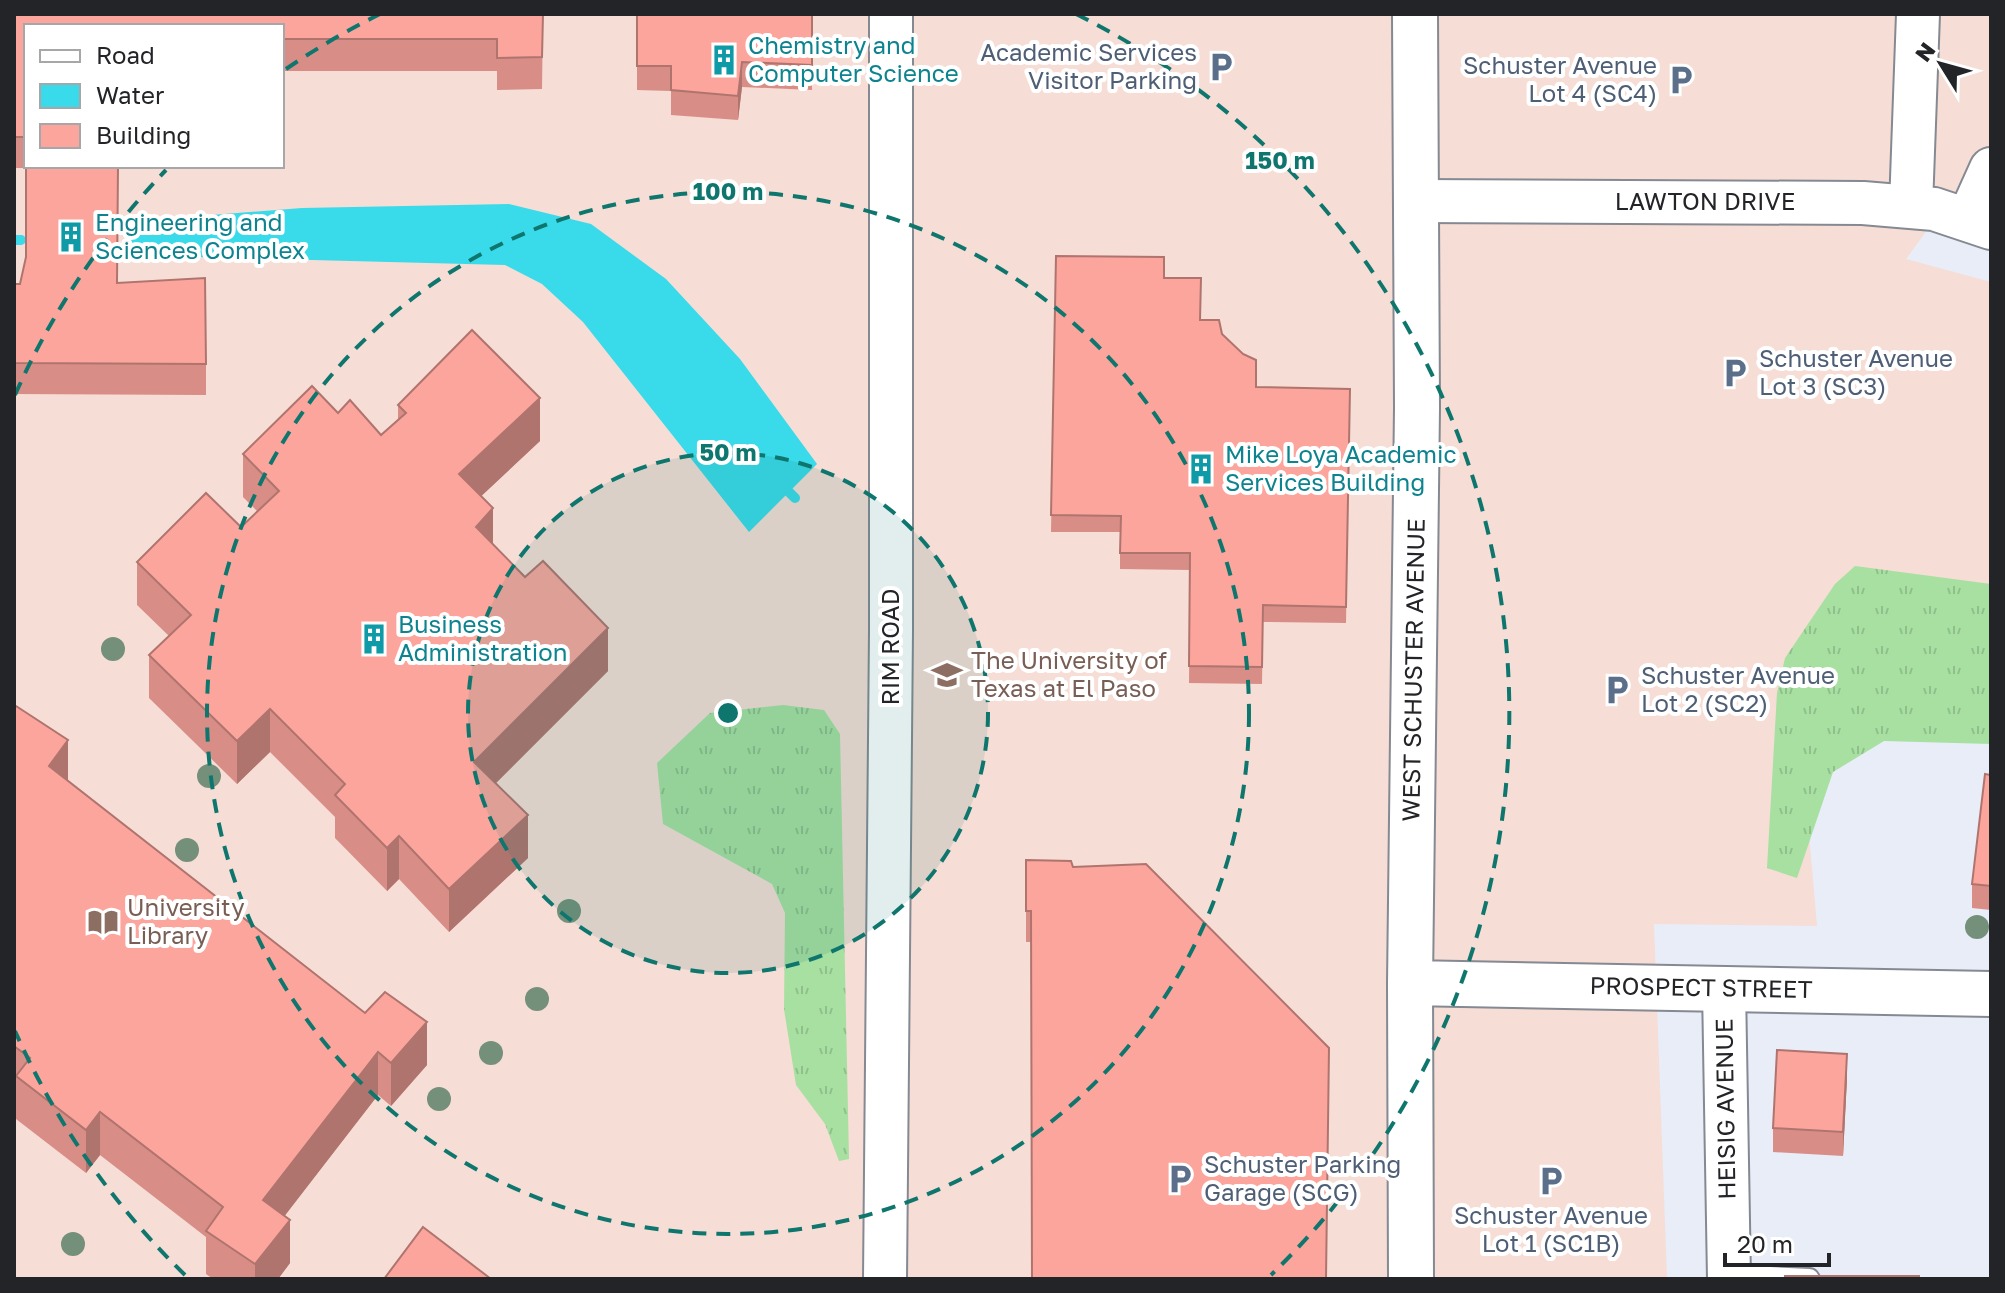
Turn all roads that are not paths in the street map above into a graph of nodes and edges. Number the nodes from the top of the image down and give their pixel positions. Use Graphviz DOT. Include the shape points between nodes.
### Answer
graph roads {
  1 [pos="891,14"];
  2 [pos="1415,14"];
  3 [pos="1918,14"];
  4 [pos="1991,169"];
  5 [pos="1415,201"];
  6 [pos="1911,206"];
  7 [pos="1980,224"];
  8 [pos="1410,983"];
  9 [pos="1724,988"];
  10 [pos="1991,994"];
  11 [pos="1729,1277"];
  12 [pos="885,1279"];
  13 [pos="1411,1279"];
  14 [pos="1809,1279"];
  1 -- 12 [label="street, RIM ROAD"];
  2 -- 5 [label="main road, WEST SCHUSTER AVENUE"];
  3 -- 6 [label="street"];
  4 -- 7 [label="street"];
  5 -- 6 [label="street, LAWTON DRIVE"];
  5 -- 8 [label="main road, WEST SCHUSTER AVENUE"];
  6 -- 7 [label="street, LAWTON DRIVE"];
  8 -- 9 [label="main road, PROSPECT STREET"];
  8 -- 13 [label="main road, WEST SCHUSTER AVENUE"];
  9 -- 10 [label="main road, PROSPECT STREET"];
  9 -- 11 [label="street, HEISIG AVENUE"];
  11 -- 14 [label="lane"];
}
